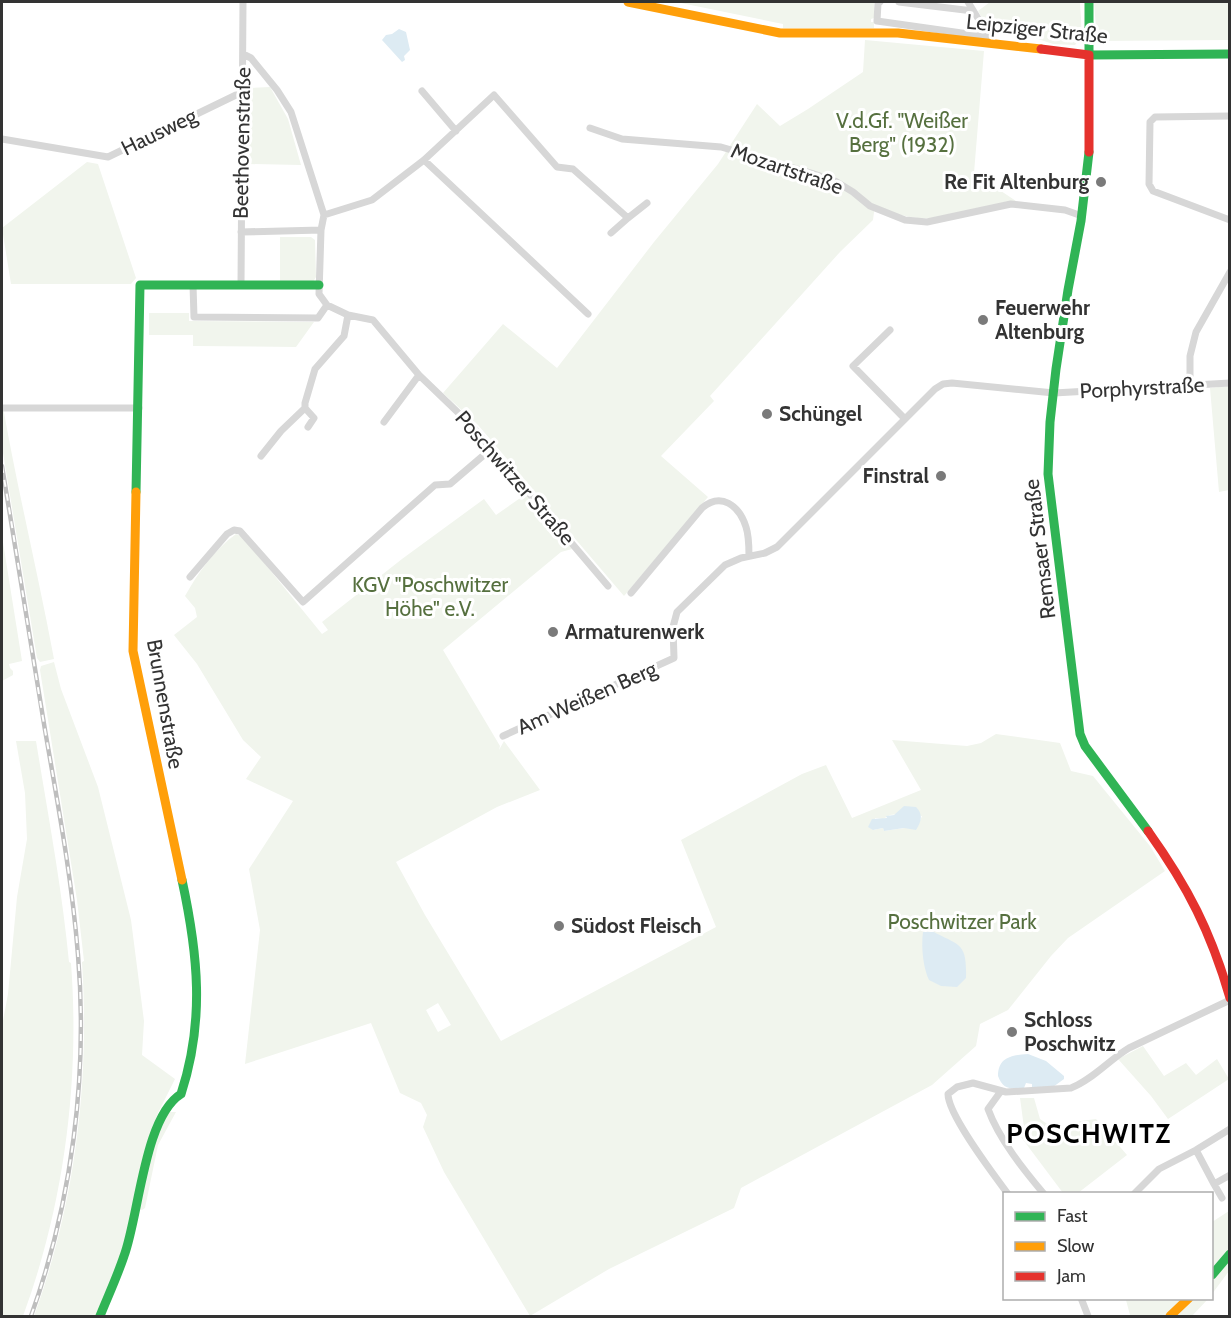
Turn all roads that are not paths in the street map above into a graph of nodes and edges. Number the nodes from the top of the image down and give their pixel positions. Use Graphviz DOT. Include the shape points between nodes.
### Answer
graph roads {
  1 [pos="243,2"];
  2 [pos="628,2"];
  3 [pos="880,2"];
  4 [pos="899,2"];
  5 [pos="914,2"];
  6 [pos="968,2"];
  7 [pos="1089,2"];
  8 [pos="974,11"];
  9 [pos="989,40"];
  10 [pos="243,54"];
  11 [pos="1230,54"];
  12 [pos="1089,55"];
  13 [pos="422,91"];
  14 [pos="243,94"];
  15 [pos="1230,116"];
  16 [pos="590,128"];
  17 [pos="456,131"];
  18 [pos="2,139"];
  19 [pos="424,160"];
  20 [pos="647,202"];
  21 [pos="324,215"];
  22 [pos="1082,216"];
  23 [pos="628,218"];
  24 [pos="1230,220"];
  25 [pos="321,230"];
  26 [pos="241,232"];
  27 [pos="611,233"];
  28 [pos="1230,272"];
  29 [pos="193,285"];
  30 [pos="241,285"];
  31 [pos="319,285"];
  32 [pos="327,305"];
  33 [pos="588,314"];
  34 [pos="348,315"];
  35 [pos="890,330"];
  36 [pos="419,375"];
  37 [pos="1230,383"];
  38 [pos="1190,385"];
  39 [pos="1054,393"];
  40 [pos="2,408"];
  41 [pos="139,408"];
  42 [pos="305,408"];
  43 [pos="905,419"];
  44 [pos="384,422"];
  45 [pos="308,427"];
  46 [pos="491,448"];
  47 [pos="261,456"];
  48 [pos="749,556"];
  49 [pos="190,576"];
  50 [pos="609,586"];
  51 [pos="631,593"];
  52 [pos="503,736"];
  53 [pos="1230,999"];
  54 [pos="1001,1091"];
  55 [pos="1230,1129"];
  56 [pos="1196,1150"];
  57 [pos="1230,1176"];
  58 [pos="1214,1184"];
  59 [pos="1007,1192"];
  60 [pos="1042,1192"];
  61 [pos="1136,1192"];
  62 [pos="1222,1198"];
  63 [pos="1230,1254"];
  64 [pos="1213,1274"];
  65 [pos="1082,1300"];
  66 [pos="1188,1300"];
  67 [pos="100,1317"];
  68 [pos="1088,1317"];
  69 [pos="1170,1317"];
  1 -- 10 [label="street, Beethovenstraße"];
  2 -- 9 [label="main road, Leipziger Straße" via="780,33 898,33"];
  3 -- 9 [label="street, Leipziger Straße" via="877,21"];
  4 -- 5 [label="street, Leipziger Straße"];
  5 -- 8 [label="street, Leipziger Straße"];
  6 -- 8 [label="street"];
  7 -- 12 [label="main road, Remsaer Straße"];
  8 -- 9 [label="street"];
  9 -- 12 [label="main road, Leipziger Straße"];
  10 -- 14 [label="street, Beethovenstraße"];
  10 -- 21 [label="street" via="251,58 291,112"];
  11 -- 12 [label="main road, Leipziger Straße"];
  12 -- 22 [label="main road, Remsaer Straße" via="1090,129"];
  13 -- 17 [label="street"];
  14 -- 18 [label="street, Hausweg" via="108,157"];
  14 -- 26 [label="street, Beethovenstraße"];
  15 -- 24 [label="street" via="1155,117 1150,122 1149,184 1153,191"];
  16 -- 22 [label="street, Mozartstraße" via="622,139 721,147 812,173 835,181 870,206 905,220 927,222 1011,204 1065,210"];
  17 -- 19 [label="street"];
  17 -- 23 [label="street" via="494,95 557,167 573,169"];
  19 -- 21 [label="street" via="372,200"];
  19 -- 33 [label="street"];
  20 -- 23 [label="street"];
  21 -- 25 [label="street"];
  22 -- 39 [label="main road, Remsaer Straße"];
  23 -- 27 [label="street"];
  25 -- 26 [label="street"];
  25 -- 31 [label="street"];
  26 -- 30 [label="street, Beethovenstraße"];
  28 -- 38 [label="street" via="1196,332 1190,356"];
  29 -- 30 [label="main road"];
  29 -- 32 [label="street" via="194,317 318,318"];
  29 -- 41 [label="main road, Brunnenstraße" via="140,285"];
  30 -- 31 [label="main road"];
  31 -- 32 [label="street" via="319,294"];
  32 -- 34 [label="street, Poschwitzer Straße"];
  34 -- 36 [label="street, Poschwitzer Straße" via="373,320"];
  34 -- 42 [label="street" via="344,336 315,369"];
  35 -- 43 [label="street" via="853,366"];
  36 -- 44 [label="street"];
  36 -- 46 [label="street, Poschwitzer Straße"];
  37 -- 38 [label="street, Porphyrstraße"];
  38 -- 39 [label="street, Porphyrstraße"];
  39 -- 43 [label="street, Am Weißen Berg" via="943,384"];
  39 -- 53 [label="main road, Remsaer Straße" via="1048,474 1080,734 1201,916"];
  40 -- 41 [label="street"];
  41 -- 67 [label="main road, Brunnenstraße" via="133,651 192,927 197,1002 193,1052 183,1088 163,1114 152,1140 125,1255"];
  42 -- 45 [label="street" via="314,418"];
  42 -- 47 [label="street"];
  43 -- 48 [label="street, Am Weißen Berg" via="777,547"];
  46 -- 49 [label="street" via="450,484 435,486 303,602 240,531 227,534"];
  46 -- 50 [label="street, Poschwitzer Straße"];
  48 -- 51 [label="street" via="743,520 726,502 714,500 702,508"];
  48 -- 52 [label="street, Am Weißen Berg" via="725,565 676,612 672,627 674,658"];
  53 -- 54 [label="street" via="1129,1048 1079,1085"];
  54 -- 59 [label="street" via="973,1083 957,1087 948,1094 948,1102"];
  54 -- 60 [label="street" via="988,1109 993,1122"];
  55 -- 56 [label="street"];
  56 -- 58 [label="street"];
  56 -- 61 [label="street" via="1159,1169"];
  57 -- 58 [label="street"];
  58 -- 62 [label="street"];
  63 -- 64 [label="main road"];
  65 -- 68 [label="street"];
  66 -- 69 [label="main road"];
}
